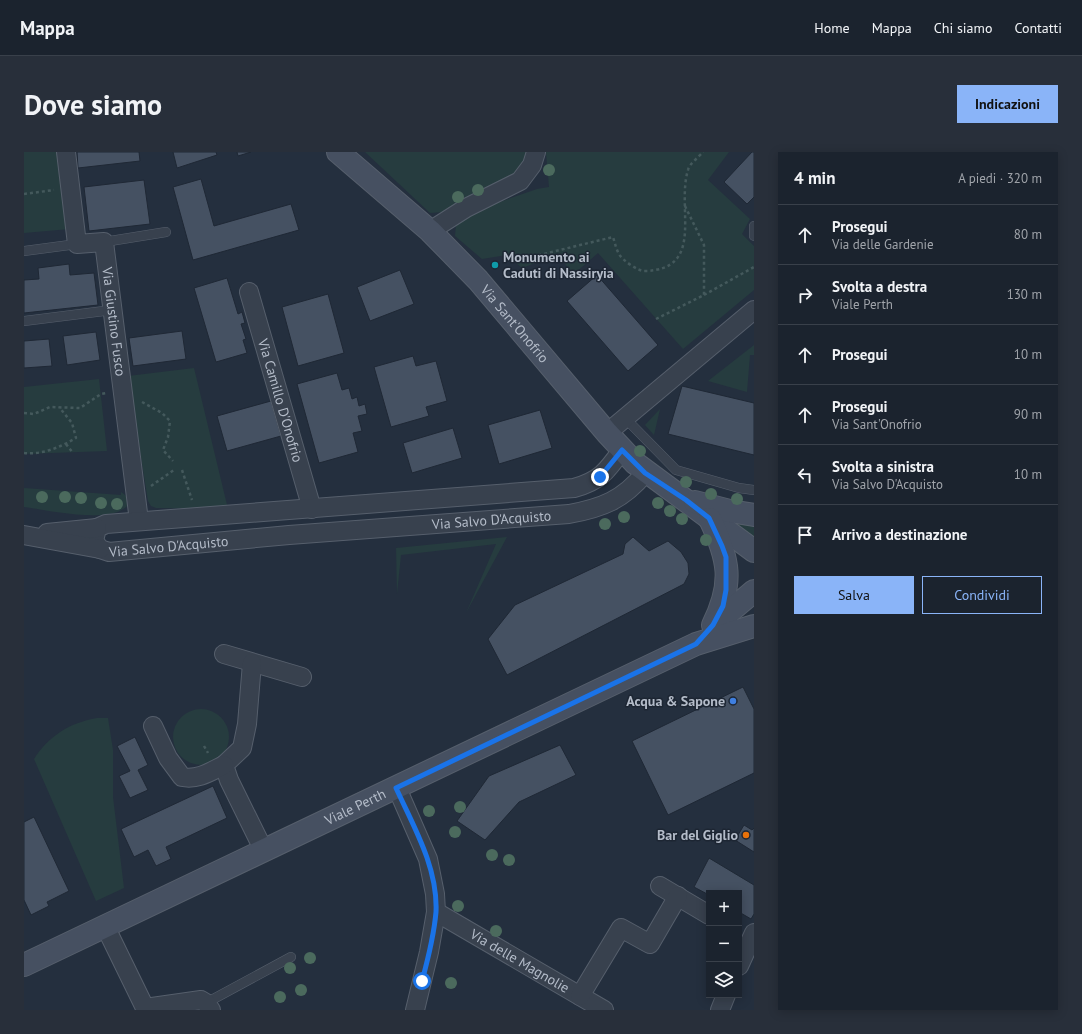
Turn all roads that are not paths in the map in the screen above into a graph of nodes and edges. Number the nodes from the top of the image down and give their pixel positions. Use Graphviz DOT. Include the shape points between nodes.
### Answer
graph roads {
  1 [pos="66,152"];
  2 [pos="338,152"];
  3 [pos="536,152"];
  4 [pos="754,226"];
  5 [pos="430,231"];
  6 [pos="166,232"];
  7 [pos="754,236"];
  8 [pos="104,242"];
  9 [pos="77,244"];
  10 [pos="24,251"];
  11 [pos="249,292"];
  12 [pos="112,310"];
  13 [pos="754,310"];
  14 [pos="24,321"];
  15 [pos="625,418"];
  16 [pos="607,433"];
  17 [pos="622,450"];
  18 [pos="645,473"];
  19 [pos="754,490"];
  20 [pos="686,500"];
  21 [pos="394,502"];
  22 [pos="312,509"];
  23 [pos="754,515"];
  24 [pos="709,518"];
  25 [pos="139,521"];
  26 [pos="396,526"];
  27 [pos="98,528"];
  28 [pos="24,535"];
  29 [pos="100,549"];
  30 [pos="754,551"];
  31 [pos="754,591"];
  32 [pos="713,625"];
  33 [pos="754,626"];
  34 [pos="696,644"];
  35 [pos="224,654"];
  36 [pos="252,663"];
  37 [pos="302,677"];
  38 [pos="153,726"];
  39 [pos="224,765"];
  40 [pos="396,788"];
  41 [pos="264,851"];
  42 [pos="660,886"];
  43 [pos="678,896"];
  44 [pos="436,912"];
  45 [pos="706,913"];
  46 [pos="105,926"];
  47 [pos="748,936"];
  48 [pos="291,957"];
  49 [pos="740,962"];
  50 [pos="24,965"];
  51 [pos="580,996"];
  52 [pos="725,998"];
  53 [pos="208,1006"];
  54 [pos="139,1009"];
  55 [pos="415,1010"];
  56 [pos="604,1010"];
  57 [pos="720,1010"];
  1 -- 9 [label="street"];
  2 -- 5 [label="main road, Via Sant'Onofrio"];
  3 -- 5 [label="street" via="532,165 520,182 466,208"];
  4 -- 7 [label="lane"];
  5 -- 16 [label="main road, Via Sant'Onofrio" via="478,280"];
  6 -- 8 [label="lane"];
  8 -- 9 [label="street"];
  8 -- 12 [label="street, Via Giustino Fusco"];
  9 -- 10 [label="lane"];
  11 -- 22 [label="street, Via Camillo D'Onofrio"];
  12 -- 14 [label="lane"];
  12 -- 25 [label="street, Via Giustino Fusco"];
  13 -- 15 [label="street"];
  15 -- 16 [label="street"];
  15 -- 19 [label="lane" via="676,470"];
  16 -- 17 [label="main road, Via Sant'Onofrio"];
  17 -- 18 [label="main road, Via Sant'Onofrio"];
  17 -- 21 [label="street, Via Salvo D'Acquisto" via="600,477 574,488"];
  18 -- 20 [label="main road, Via Sant'Onofrio"];
  18 -- 26 [label="street, Via Salvo D'Acquisto" via="634,487 622,496 587,510 568,514"];
  20 -- 23 [label="main road, Via Sant'Onofrio"];
  20 -- 24 [label="main road, Via Sant'Onofrio"];
  21 -- 22 [label="street, Via Salvo D'Acquisto"];
  21 -- 26 [label="street"];
  22 -- 25 [label="street, Via Salvo D'Acquisto"];
  24 -- 30 [label="main road, Via Sant'Onofrio"];
  24 -- 32 [label="main road, Via Sant'Onofrio" via="726,557 726,590 723,606"];
  25 -- 27 [label="street, Via Salvo D'Acquisto" via="106,524"];
  26 -- 29 [label="street, Via Salvo D'Acquisto" via="109,552"];
  27 -- 28 [label="street"];
  27 -- 29 [label="street, Via Salvo D'Acquisto" via="94,541"];
  28 -- 29 [label="street"];
  31 -- 32 [label="main road"];
  32 -- 34 [label="main road"];
  33 -- 34 [label="main road, Viale Perth"];
  34 -- 40 [label="main road, Viale Perth"];
  35 -- 36 [label="street"];
  36 -- 37 [label="street"];
  36 -- 39 [label="street" via="247,724 242,748"];
  38 -- 39 [label="street" via="168,758 182,777 190,779 203,776"];
  39 -- 41 [label="street"];
  40 -- 41 [label="main road, Viale Perth"];
  40 -- 44 [label="street" via="428,859"];
  41 -- 46 [label="main road, Viale Perth"];
  42 -- 43 [label="street"];
  43 -- 45 [label="street"];
  43 -- 51 [label="street" via="650,944 621,928"];
  44 -- 51 [label="street, Via delle Magnolie"];
  44 -- 55 [label="street"];
  46 -- 50 [label="main road, Viale Perth"];
  46 -- 54 [label="street"];
  47 -- 49 [label="street"];
  48 -- 53 [label="lane"];
  51 -- 56 [label="street, Via delle Magnolie"];
  52 -- 57 [label="street"];
  53 -- 54 [label="street" via="195,1000"];
}
